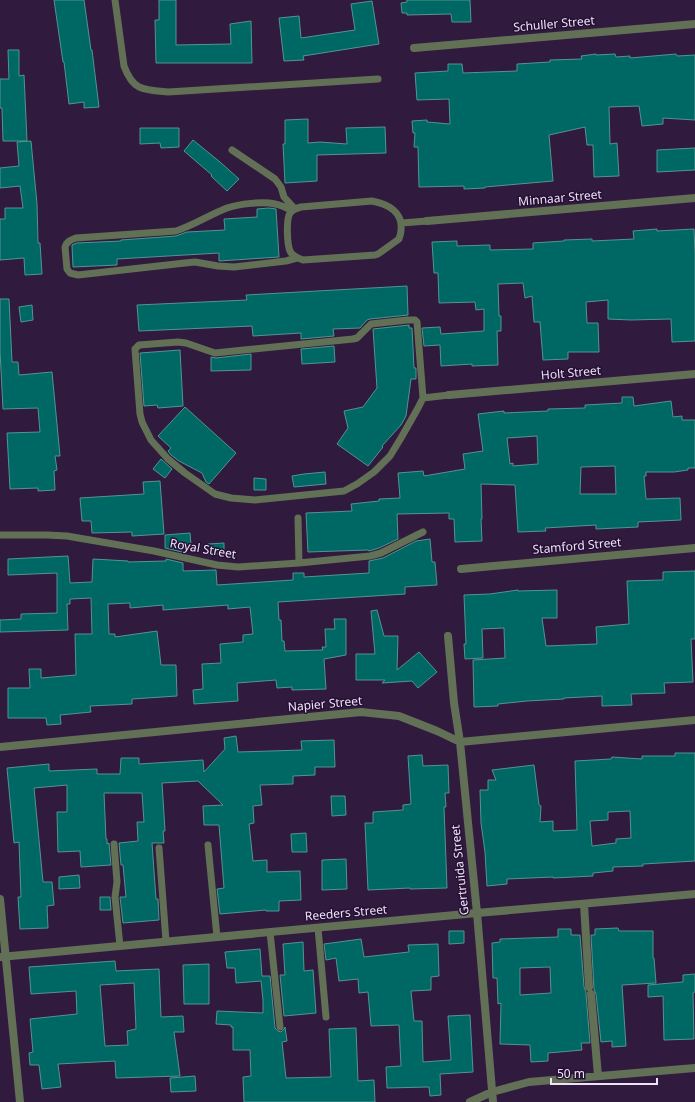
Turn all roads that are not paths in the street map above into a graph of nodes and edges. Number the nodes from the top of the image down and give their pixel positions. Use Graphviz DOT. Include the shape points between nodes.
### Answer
graph roads {
  1 [pos="115,0"];
  2 [pos="695,24"];
  3 [pos="414,48"];
  4 [pos="378,78"];
  5 [pos="232,150"];
  6 [pos="695,198"];
  7 [pos="294,210"];
  8 [pos="427,221"];
  9 [pos="402,223"];
  10 [pos="297,258"];
  11 [pos="695,374"];
  12 [pos="449,395"];
  13 [pos="423,398"];
  14 [pos="298,518"];
  15 [pos="423,532"];
  16 [pos="0,535"];
  17 [pos="695,548"];
  18 [pos="299,563"];
  19 [pos="461,569"];
  20 [pos="448,636"];
  21 [pos="695,720"];
  22 [pos="460,742"];
  23 [pos="0,747"];
  24 [pos="114,844"];
  25 [pos="208,845"];
  26 [pos="159,848"];
  27 [pos="695,894"];
  28 [pos="0,899"];
  29 [pos="584,904"];
  30 [pos="477,913"];
  31 [pos="318,928"];
  32 [pos="270,932"];
  33 [pos="217,937"];
  34 [pos="166,941"];
  35 [pos="120,946"];
  36 [pos="3,956"];
  37 [pos="326,1017"];
  38 [pos="280,1027"];
  39 [pos="695,1068"];
  40 [pos="598,1076"];
  41 [pos="492,1092"];
  42 [pos="20,1102"];
  43 [pos="470,1102"];
  44 [pos="493,1102"];
  1 -- 4 [label="lane" via="124,66 133,82 150,91 168,92"];
  2 -- 3 [label="street, Schuller Street"];
  5 -- 7 [label="lane" via="275,179"];
  6 -- 8 [label="street, Minnaar Street"];
  7 -- 9 [label="lane" via="301,207 372,201 393,210"];
  7 -- 10 [label="lane" via="288,219 288,245"];
  7 -- 10 [label="lane" via="275,203 250,204 227,208 185,228 76,238 68,241 65,247 67,269 70,273 78,275 195,262 234,267"];
  8 -- 9 [label="lane"];
  9 -- 10 [label="lane" via="398,239 378,254 309,260"];
  11 -- 12 [label="street, Holt Street"];
  12 -- 13 [label="lane"];
  13 -- 13 [label="lane" via="390,456 374,472 344,491 255,500 231,498 215,494 186,473 168,459 151,440 140,414 135,349 144,344 178,342 215,353 345,340 357,338 371,324 415,320"];
  14 -- 18 [label="lane"];
  15 -- 18 [label="lane, Royal Street" via="370,556"];
  16 -- 18 [label="lane, Royal Street" via="67,536 238,567"];
  17 -- 19 [label="street, Stamford Street"];
  20 -- 22 [label="street, Gertruida Street"];
  21 -- 22 [label="street, Napier Street"];
  22 -- 23 [label="street, Napier Street" via="399,716 361,712"];
  22 -- 30 [label="street, Gertruida Street"];
  24 -- 35 [label="lane" via="117,882 115,897"];
  25 -- 33 [label="lane"];
  26 -- 34 [label="lane"];
  27 -- 29 [label="street, Reeders Street"];
  28 -- 36 [label="street"];
  29 -- 30 [label="street, Reeders Street"];
  29 -- 40 [label="street"];
  30 -- 31 [label="street, Reeders Street"];
  30 -- 41 [label="street, Gertruida Street"];
  31 -- 32 [label="street, Reeders Street"];
  31 -- 37 [label="lane"];
  32 -- 33 [label="street, Reeders Street"];
  32 -- 38 [label="lane"];
  33 -- 34 [label="street, Reeders Street"];
  34 -- 35 [label="street, Reeders Street"];
  35 -- 36 [label="street, Reeders Street"];
  36 -- 42 [label="street"];
  39 -- 40 [label="street"];
  40 -- 41 [label="street" via="529,1082"];
  41 -- 43 [label="street"];
  41 -- 44 [label="street, Gertruida Street"];
}
